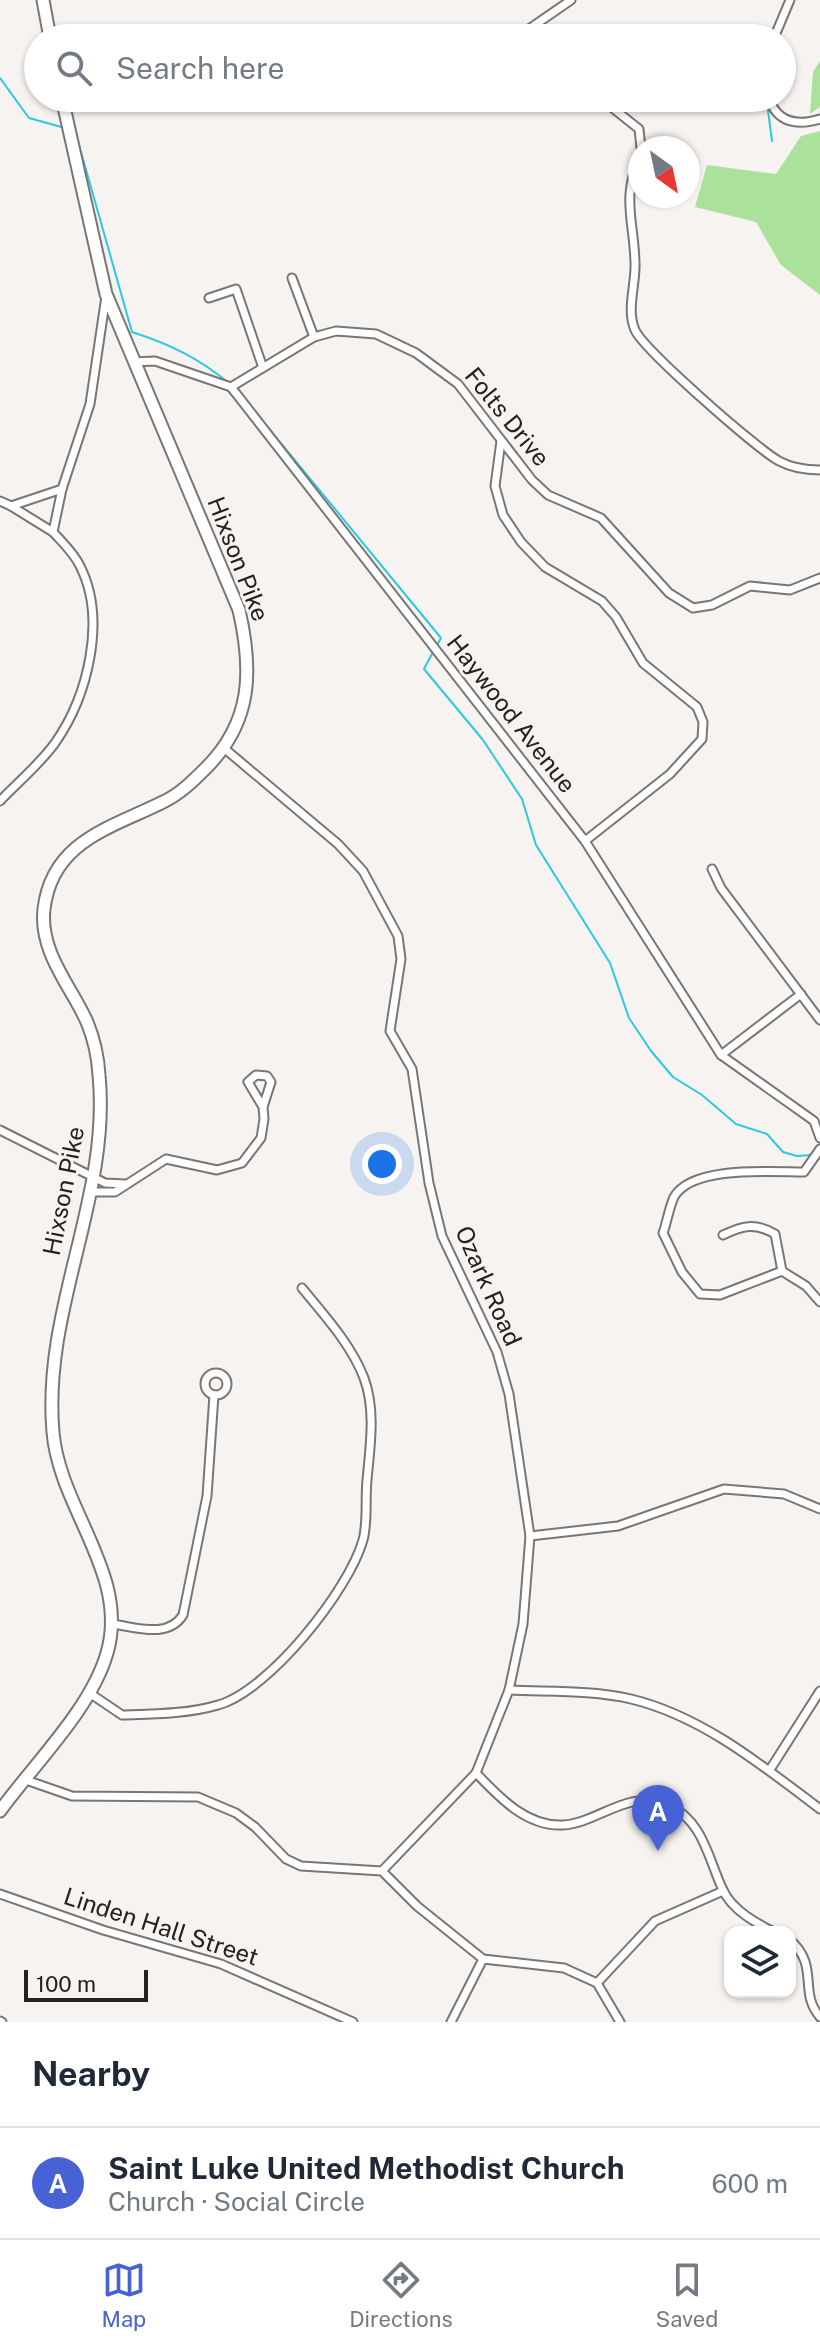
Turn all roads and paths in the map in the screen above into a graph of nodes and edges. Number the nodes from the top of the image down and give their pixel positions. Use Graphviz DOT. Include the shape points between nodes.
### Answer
graph roads {
  1 [pos="43,0"];
  2 [pos="571,0"];
  3 [pos="790,0"];
  4 [pos="47,24"];
  5 [pos="538,24"];
  6 [pos="780,24"];
  7 [pos="65,112"];
  8 [pos="618,112"];
  9 [pos="777,112"];
  10 [pos="820,119"];
  11 [pos="640,136"];
  12 [pos="629,208"];
  13 [pos="292,278"];
  14 [pos="106,294"];
  15 [pos="209,298"];
  16 [pos="314,337"];
  17 [pos="133,362"];
  18 [pos="262,365"];
  19 [pos="231,387"];
  20 [pos="501,441"];
  21 [pos="820,470"];
  22 [pos="62,489"];
  23 [pos="0,501"];
  24 [pos="11,506"];
  25 [pos="53,532"];
  26 [pos="820,578"];
  27 [pos="225,749"];
  28 [pos="0,801"];
  29 [pos="585,841"];
  30 [pos="712,869"];
  31 [pos="801,994"];
  32 [pos="820,1020"];
  33 [pos="721,1055"];
  34 [pos="263,1107"];
  35 [pos="0,1130"];
  36 [pos="820,1138"];
  37 [pos="820,1149"];
  38 [pos="93,1177"];
  39 [pos="125,1184"];
  40 [pos="90,1192"];
  41 [pos="723,1235"];
  42 [pos="782,1271"];
  43 [pos="302,1288"];
  44 [pos="820,1302"];
  45 [pos="214,1395"];
  46 [pos="820,1509"];
  47 [pos="530,1536"];
  48 [pos="112,1624"];
  49 [pos="509,1690"];
  50 [pos="820,1691"];
  51 [pos="88,1692"];
  52 [pos="771,1768"];
  53 [pos="476,1773"];
  54 [pos="23,1779"];
  55 [pos="820,1809"];
  56 [pos="0,1811"];
  57 [pos="382,1871"];
  58 [pos="723,1891"];
  59 [pos="0,1894"];
  60 [pos="765,1926"];
  61 [pos="796,1947"];
  62 [pos="483,1959"];
  63 [pos="597,1983"];
  64 [pos="820,2017"];
  65 [pos="353,2022"];
  66 [pos="451,2022"];
  67 [pos="620,2022"];
  1 -- 4 [label="main road"];
  2 -- 5 [label="street"];
  3 -- 6 [label="street"];
  7 -- 14 [label="main road, Hixson Pike"];
  8 -- 11 [label="street" via="639,129"];
  9 -- 10 [label="street" via="790,122"];
  12 -- 21 [label="street" via="634,329 672,372 777,460"];
  13 -- 16 [label="street"];
  14 -- 17 [label="main road, Hixson Pike"];
  14 -- 22 [label="street" via="90,404"];
  15 -- 18 [label="street" via="236,289"];
  16 -- 18 [label="street, Folts Drive"];
  16 -- 20 [label="street, Folts Drive" via="358,330 416,353 458,384"];
  17 -- 19 [label="street" via="155,361"];
  17 -- 27 [label="main road, Hixson Pike" via="239,610 248,648 247,679 236,729"];
  18 -- 19 [label="street, Folts Drive"];
  19 -- 29 [label="street, Haywood Avenue"];
  20 -- 26 [label="street, Folts Drive" via="548,495 601,518 669,593 693,608 712,605 750,586 790,590"];
  20 -- 29 [label="street" via="495,486 503,515 521,542 545,567 602,601 643,663 697,707 703,722 702,739 670,774"];
  22 -- 24 [label="street"];
  22 -- 25 [label="street"];
  23 -- 24 [label="street"];
  24 -- 25 [label="street"];
  25 -- 28 [label="street" via="81,567 92,645 85,678 55,744"];
  27 -- 38 [label="main road, Hixson Pike" via="167,801 77,845 59,864 47,895 45,933 53,960 86,1021 98,1066 101,1112"];
  27 -- 47 [label="street, Ozark Road" via="363,871 398,936 401,959 390,1031 412,1069 442,1236 497,1352 509,1394"];
  29 -- 33 [label="street, Haywood Avenue"];
  30 -- 31 [label="street"];
  31 -- 32 [label="street"];
  31 -- 33 [label="street"];
  33 -- 36 [label="street, Haywood Avenue" via="814,1121"];
  34 -- 39 [label="street" via="261,1138 242,1163 217,1170 166,1159"];
  35 -- 38 [label="street"];
  37 -- 42 [label="street" via="804,1172 702,1177 675,1195 663,1233 700,1294 720,1295"];
  38 -- 39 [label="street"];
  38 -- 40 [label="main road, Hixson Pike"];
  39 -- 40 [label="street" via="115,1192"];
  40 -- 48 [label="main road, Hixson Pike" via="55,1338 51,1401 57,1456 75,1514 103,1570"];
  41 -- 42 [label="street" via="742,1226 775,1234"];
  42 -- 44 [label="street"];
  43 -- 51 [label="street" via="365,1379 372,1424 363,1539 345,1584 321,1618 277,1662 245,1692 220,1705 122,1715"];
  45 -- 48 [label="street" via="207,1496 183,1615 167,1630"];
  46 -- 47 [label="street" via="784,1494 724,1489 618,1526"];
  47 -- 49 [label="street, Ozark Road" via="523,1624"];
  48 -- 51 [label="main road, Hixson Pike" via="108,1652"];
  49 -- 52 [label="street" via="628,1698 664,1709"];
  49 -- 53 [label="street, Ozark Road"];
  50 -- 52 [label="street"];
  51 -- 54 [label="main road, Hixson Pike"];
  52 -- 55 [label="street"];
  53 -- 57 [label="street, Ozark Road"];
  53 -- 58 [label="street" via="506,1804 549,1823 563,1825 642,1800 667,1804 695,1826"];
  54 -- 56 [label="main road, Hixson Pike"];
  54 -- 57 [label="street" via="72,1796 198,1797 236,1813 286,1859 301,1866"];
  57 -- 62 [label="street"];
  58 -- 60 [label="street"];
  58 -- 63 [label="street" via="655,1921"];
  59 -- 65 [label="street, Linden Hall Street" via="221,1964"];
  61 -- 64 [label="street" via="807,1961 809,1997"];
  62 -- 63 [label="street" via="564,1968"];
  62 -- 66 [label="street"];
  63 -- 67 [label="street"];
}
